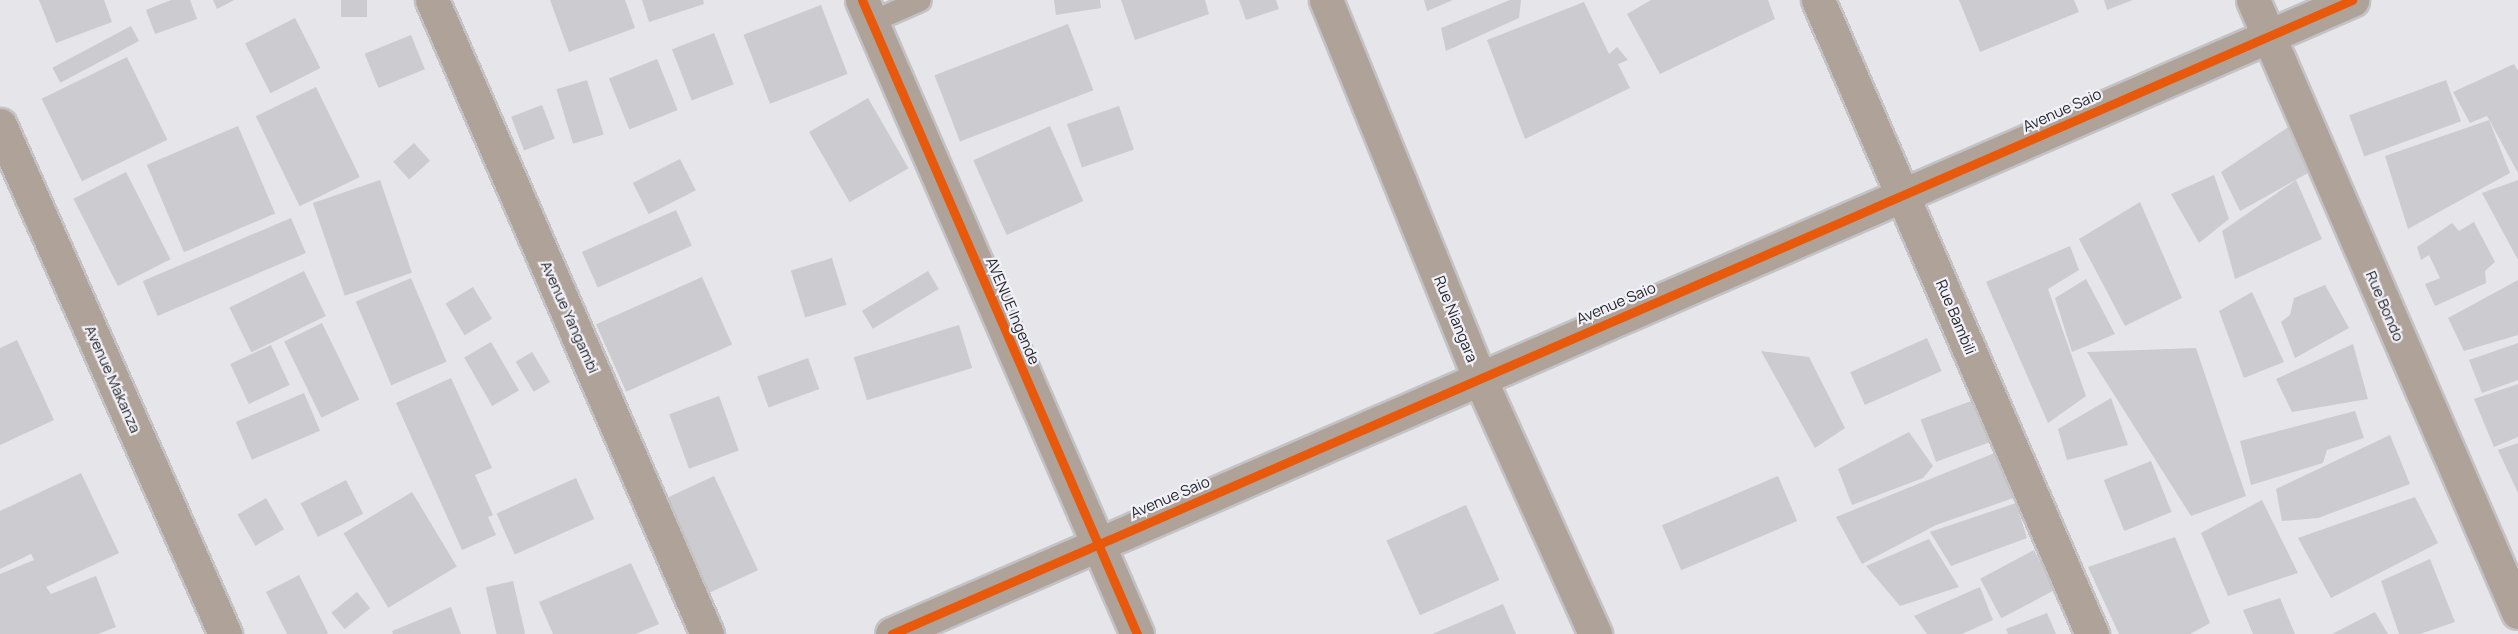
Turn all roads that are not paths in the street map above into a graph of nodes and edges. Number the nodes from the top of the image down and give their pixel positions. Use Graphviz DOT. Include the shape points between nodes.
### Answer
graph roads {
  1 [pos="432,0"];
  2 [pos="920,0"];
  3 [pos="1326,0"];
  4 [pos="1818,0"];
  5 [pos="2253,0"];
  6 [pos="2352,0"];
  7 [pos="867,11"];
  8 [pos="2268,36"];
  9 [pos="0,125"];
  10 [pos="1904,195"];
  11 [pos="1480,379"];
  12 [pos="1098,544"];
  13 [pos="2518,612"];
  14 [pos="225,634"];
  15 [pos="707,634"];
  16 [pos="892,634"];
  17 [pos="1137,634"];
  18 [pos="1595,634"];
  19 [pos="2092,634"];
  1 -- 15 [label="street, Avenue Yangambi"];
  2 -- 7 [label="lane"];
  3 -- 11 [label="street, Rue Niangara"];
  4 -- 10 [label="street, Rue Bambili"];
  5 -- 8 [label="street, Rue Bondo"];
  6 -- 8 [label="street, Avenue Saio"];
  7 -- 12 [label="street, AVENUE Ingende"];
  8 -- 10 [label="street, Avenue Saio"];
  8 -- 13 [label="street, Rue Bondo"];
  9 -- 14 [label="street, Avenue Makanza"];
  10 -- 11 [label="street, Avenue Saio"];
  10 -- 19 [label="street, Rue Bambili"];
  11 -- 12 [label="street, Avenue Saio"];
  11 -- 18 [label="street, Rue Niangara"];
  12 -- 16 [label="street, Avenue Saio"];
  12 -- 17 [label="street, AVENUE Ingende"];
}
